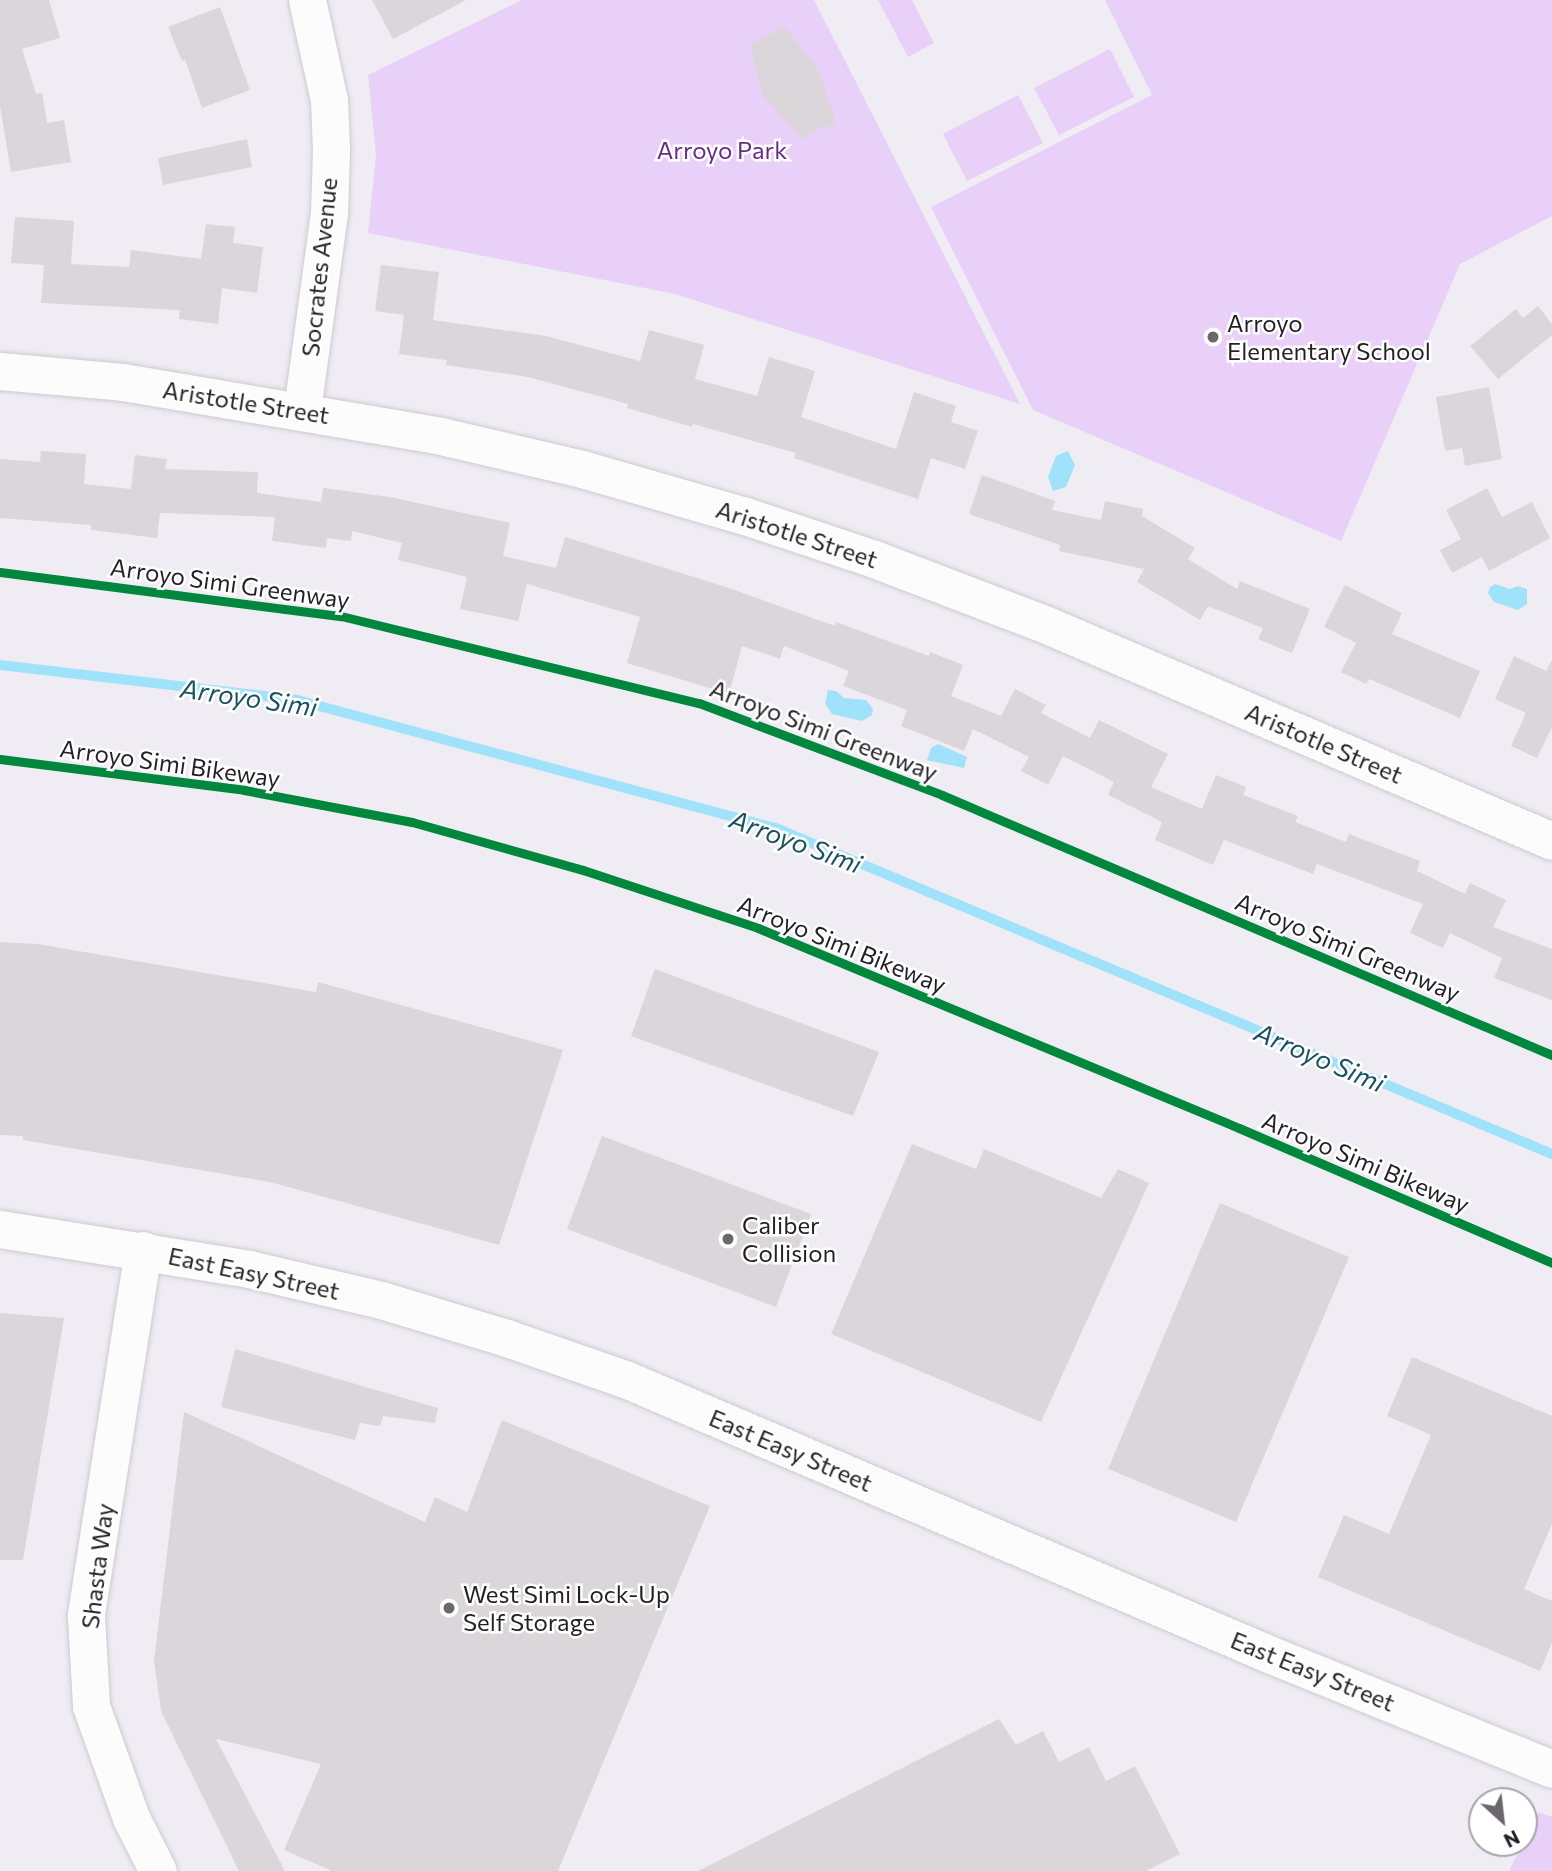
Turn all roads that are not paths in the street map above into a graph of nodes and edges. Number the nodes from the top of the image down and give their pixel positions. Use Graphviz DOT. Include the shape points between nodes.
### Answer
graph roads {
  1 [pos="307,0"];
  2 [pos="0,371"];
  3 [pos="302,410"];
  4 [pos="1552,841"];
  5 [pos="0,1229"];
  6 [pos="143,1250"];
  7 [pos="1552,1769"];
  8 [pos="158,1871"];
  1 -- 3 [label="street, Socrates Avenue" via="329,100 331,149 329,214"];
  2 -- 3 [label="street, Aristotle Street" via="123,382"];
  3 -- 4 [label="street, Aristotle Street" via="582,469 874,559 1049,626"];
  5 -- 6 [label="street, East Easy Street"];
  6 -- 7 [label="street, East Easy Street" via="381,1300 625,1379"];
  6 -- 8 [label="street, Shasta Way" via="86,1615 91,1706 131,1818"];
}
